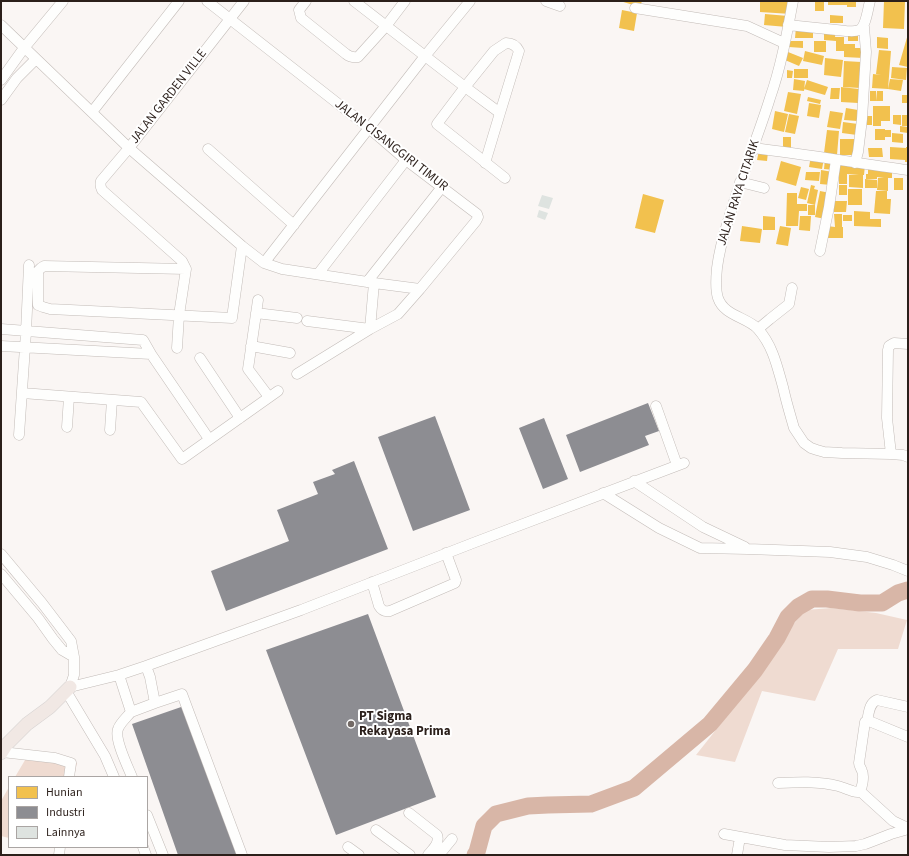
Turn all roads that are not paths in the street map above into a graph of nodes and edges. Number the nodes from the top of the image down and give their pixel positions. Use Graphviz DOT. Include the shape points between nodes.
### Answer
graph roads {
  1 [pos="63,1"];
  2 [pos="179,1"];
  3 [pos="207,1"];
  4 [pos="244,1"];
  5 [pos="306,1"];
  6 [pos="354,1"];
  7 [pos="406,1"];
  8 [pos="470,1"];
  9 [pos="546,1"];
  10 [pos="793,1"];
  11 [pos="870,1"];
  12 [pos="560,6"];
  13 [pos="635,8"];
  14 [pos="230,18"];
  15 [pos="1,25"];
  16 [pos="788,25"];
  17 [pos="386,26"];
  18 [pos="864,26"];
  19 [pos="784,43"];
  20 [pos="24,48"];
  21 [pos="425,56"];
  22 [pos="36,59"];
  23 [pos="1,80"];
  24 [pos="464,87"];
  25 [pos="1,100"];
  26 [pos="92,112"];
  27 [pos="500,113"];
  28 [pos="369,128"];
  29 [pos="129,148"];
  30 [pos="753,148"];
  31 [pos="208,149"];
  32 [pos="406,160"];
  33 [pos="836,160"];
  34 [pos="485,163"];
  35 [pos="855,163"];
  36 [pos="908,170"];
  37 [pos="504,178"];
  38 [pos="740,182"];
  39 [pos="442,188"];
  40 [pos="764,188"];
  41 [pos="294,225"];
  42 [pos="242,246"];
  43 [pos="820,251"];
  44 [pos="264,263"];
  45 [pos="29,265"];
  46 [pos="186,269"];
  47 [pos="318,274"];
  48 [pos="371,283"];
  49 [pos="792,288"];
  50 [pos="420,289"];
  51 [pos="258,300"];
  52 [pos="256,313"];
  53 [pos="179,315"];
  54 [pos="1,329"];
  55 [pos="370,329"];
  56 [pos="758,330"];
  57 [pos="26,332"];
  58 [pos="908,344"];
  59 [pos="1,346"];
  60 [pos="251,346"];
  61 [pos="25,347"];
  62 [pos="177,348"];
  63 [pos="290,353"];
  64 [pos="151,354"];
  65 [pos="200,358"];
  66 [pos="297,374"];
  67 [pos="278,391"];
  68 [pos="22,393"];
  69 [pos="68,397"];
  70 [pos="269,397"];
  71 [pos="112,400"];
  72 [pos="656,406"];
  73 [pos="240,418"];
  74 [pos="67,427"];
  75 [pos="110,430"];
  76 [pos="18,435"];
  77 [pos="209,440"];
  78 [pos="891,454"];
  79 [pos="908,457"];
  80 [pos="634,481"];
  81 [pos="603,493"];
  82 [pos="748,548"];
  83 [pos="446,553"];
  84 [pos="1,554"];
  85 [pos="908,571"];
  86 [pos="1,574"];
  87 [pos="372,582"];
  88 [pos="74,657"];
  89 [pos="146,666"];
  90 [pos="119,675"];
  91 [pos="68,689"];
  92 [pos="155,703"];
  93 [pos="908,707"];
  94 [pos="131,712"];
  95 [pos="867,721"];
  96 [pos="908,737"];
  97 [pos="1,752"];
  98 [pos="69,776"];
  99 [pos="114,776"];
  100 [pos="132,776"];
  101 [pos="778,783"];
  102 [pos="860,791"];
  103 [pos="409,813"];
  104 [pos="148,818"];
  105 [pos="908,829"];
  106 [pos="376,830"];
  107 [pos="724,834"];
  108 [pos="740,837"];
  109 [pos="452,839"];
  110 [pos="348,847"];
  111 [pos="163,855"];
  112 [pos="242,855"];
  113 [pos="359,855"];
  114 [pos="410,855"];
  115 [pos="428,855"];
  116 [pos="439,855"];
  117 [pos="737,855"];
  1 -- 20 [label="street"];
  2 -- 26 [label="street"];
  3 -- 14 [label="street, JALAN CISANGGIRI TIMUR"];
  4 -- 14 [label="street, JALAN GARDEN VILLE"];
  5 -- 17 [label="street" via="300,10 301,18 350,57 358,57"];
  6 -- 17 [label="street"];
  7 -- 17 [label="street"];
  8 -- 21 [label="street"];
  9 -- 12 [label="street"];
  10 -- 16 [label="street, JALAN RAYA CITARIK"];
  11 -- 18 [label="street"];
  13 -- 19 [label="street" via="747,26"];
  14 -- 28 [label="street, JALAN CISANGGIRI TIMUR"];
  14 -- 29 [label="street, JALAN GARDEN VILLE"];
  15 -- 20 [label="street, JALAN GARDEN VILLE"];
  16 -- 18 [label="street" via="846,31 860,30"];
  16 -- 19 [label="street, JALAN RAYA CITARIK"];
  17 -- 21 [label="street"];
  18 -- 35 [label="street" via="866,52 862,119"];
  19 -- 30 [label="street, JALAN RAYA CITARIK" via="771,97"];
  20 -- 22 [label="street, JALAN GARDEN VILLE"];
  20 -- 23 [label="street"];
  21 -- 24 [label="street"];
  21 -- 28 [label="street"];
  22 -- 25 [label="street" via="17,78"];
  22 -- 26 [label="street, JALAN GARDEN VILLE"];
  24 -- 27 [label="street"];
  24 -- 27 [label="street" via="494,51 506,43 513,44 519,51"];
  24 -- 34 [label="street" via="437,124"];
  26 -- 29 [label="street, JALAN GARDEN VILLE"];
  27 -- 34 [label="street"];
  28 -- 32 [label="street, JALAN CISANGGIRI TIMUR"];
  28 -- 41 [label="street"];
  29 -- 42 [label="street"];
  29 -- 46 [label="street" via="100,184 102,190 182,261"];
  30 -- 33 [label="street"];
  30 -- 38 [label="street, JALAN RAYA CITARIK"];
  31 -- 41 [label="street"];
  32 -- 39 [label="street, JALAN CISANGGIRI TIMUR"];
  32 -- 47 [label="street"];
  33 -- 35 [label="street"];
  33 -- 43 [label="street"];
  34 -- 37 [label="street"];
  35 -- 36 [label="street"];
  38 -- 40 [label="street"];
  38 -- 56 [label="street, JALAN RAYA CITARIK" via="719,256 716,289 723,307"];
  39 -- 48 [label="street"];
  39 -- 50 [label="street, JALAN CISANGGIRI TIMUR" via="474,211 478,217"];
  41 -- 44 [label="street"];
  42 -- 44 [label="street"];
  42 -- 53 [label="street" via="232,318"];
  44 -- 47 [label="street" via="282,269"];
  45 -- 57 [label="street"];
  46 -- 53 [label="street"];
  46 -- 53 [label="street" via="44,266 38,271 38,305 43,308"];
  47 -- 48 [label="street"];
  48 -- 50 [label="street"];
  48 -- 55 [label="street"];
  49 -- 56 [label="street" via="789,304"];
  50 -- 55 [label="street" via="398,314"];
  51 -- 52 [label="street"];
  52 -- 55 [label="street"];
  52 -- 60 [label="street"];
  53 -- 62 [label="street"];
  54 -- 57 [label="street"];
  55 -- 66 [label="street"];
  56 -- 78 [label="street, JALAN RAYA CITARIK" via="775,358 794,428 804,443 824,452"];
  57 -- 61 [label="street"];
  57 -- 64 [label="street" via="143,340"];
  58 -- 78 [label="street" via="894,343 888,350 887,418"];
  59 -- 61 [label="street"];
  60 -- 63 [label="street"];
  60 -- 70 [label="street" via="248,369"];
  61 -- 64 [label="street"];
  61 -- 68 [label="street"];
  64 -- 77 [label="street"];
  65 -- 73 [label="street"];
  67 -- 70 [label="street"];
  68 -- 69 [label="street"];
  68 -- 76 [label="street"];
  69 -- 71 [label="street"];
  69 -- 74 [label="street"];
  70 -- 73 [label="street"];
  71 -- 75 [label="street"];
  71 -- 77 [label="street" via="142,402 182,459"];
  72 -- 80 [label="street" via="681,464"];
  73 -- 77 [label="street"];
  78 -- 79 [label="street, JALAN RAYA CITARIK"];
  80 -- 81 [label="street"];
  80 -- 82 [label="street" via="703,527"];
  81 -- 82 [label="street" via="660,528 700,548"];
  81 -- 83 [label="street"];
  82 -- 85 [label="street" via="830,552 867,557"];
  83 -- 87 [label="street"];
  83 -- 87 [label="street" via="455,583 390,611 382,610"];
  84 -- 88 [label="street" via="71,641"];
  86 -- 88 [label="street" via="62,650"];
  87 -- 89 [label="street"];
  88 -- 91 [label="street" via="74,675"];
  89 -- 90 [label="street"];
  89 -- 92 [label="street"];
  90 -- 91 [label="street"];
  90 -- 94 [label="street"];
  91 -- 97 [label="main road" via="50,707 27,724"];
  91 -- 99 [label="street"];
  92 -- 94 [label="street"];
  92 -- 112 [label="street" via="182,694"];
  93 -- 95 [label="street" via="877,700 870,707"];
  94 -- 100 [label="street" via="117,732 119,745"];
  95 -- 96 [label="street"];
  95 -- 102 [label="street" via="859,763 863,775"];
  97 -- 98 [label="street" via="54,758 71,763"];
  101 -- 102 [label="street" via="821,783"];
  102 -- 105 [label="street" via="886,816"];
  103 -- 115 [label="street" via="439,839"];
  104 -- 111 [label="street"];
  105 -- 108 [label="street" via="873,842 842,846 785,845"];
  106 -- 114 [label="street"];
  107 -- 108 [label="street"];
  108 -- 117 [label="street"];
  109 -- 116 [label="street"];
  110 -- 113 [label="street"];
}
